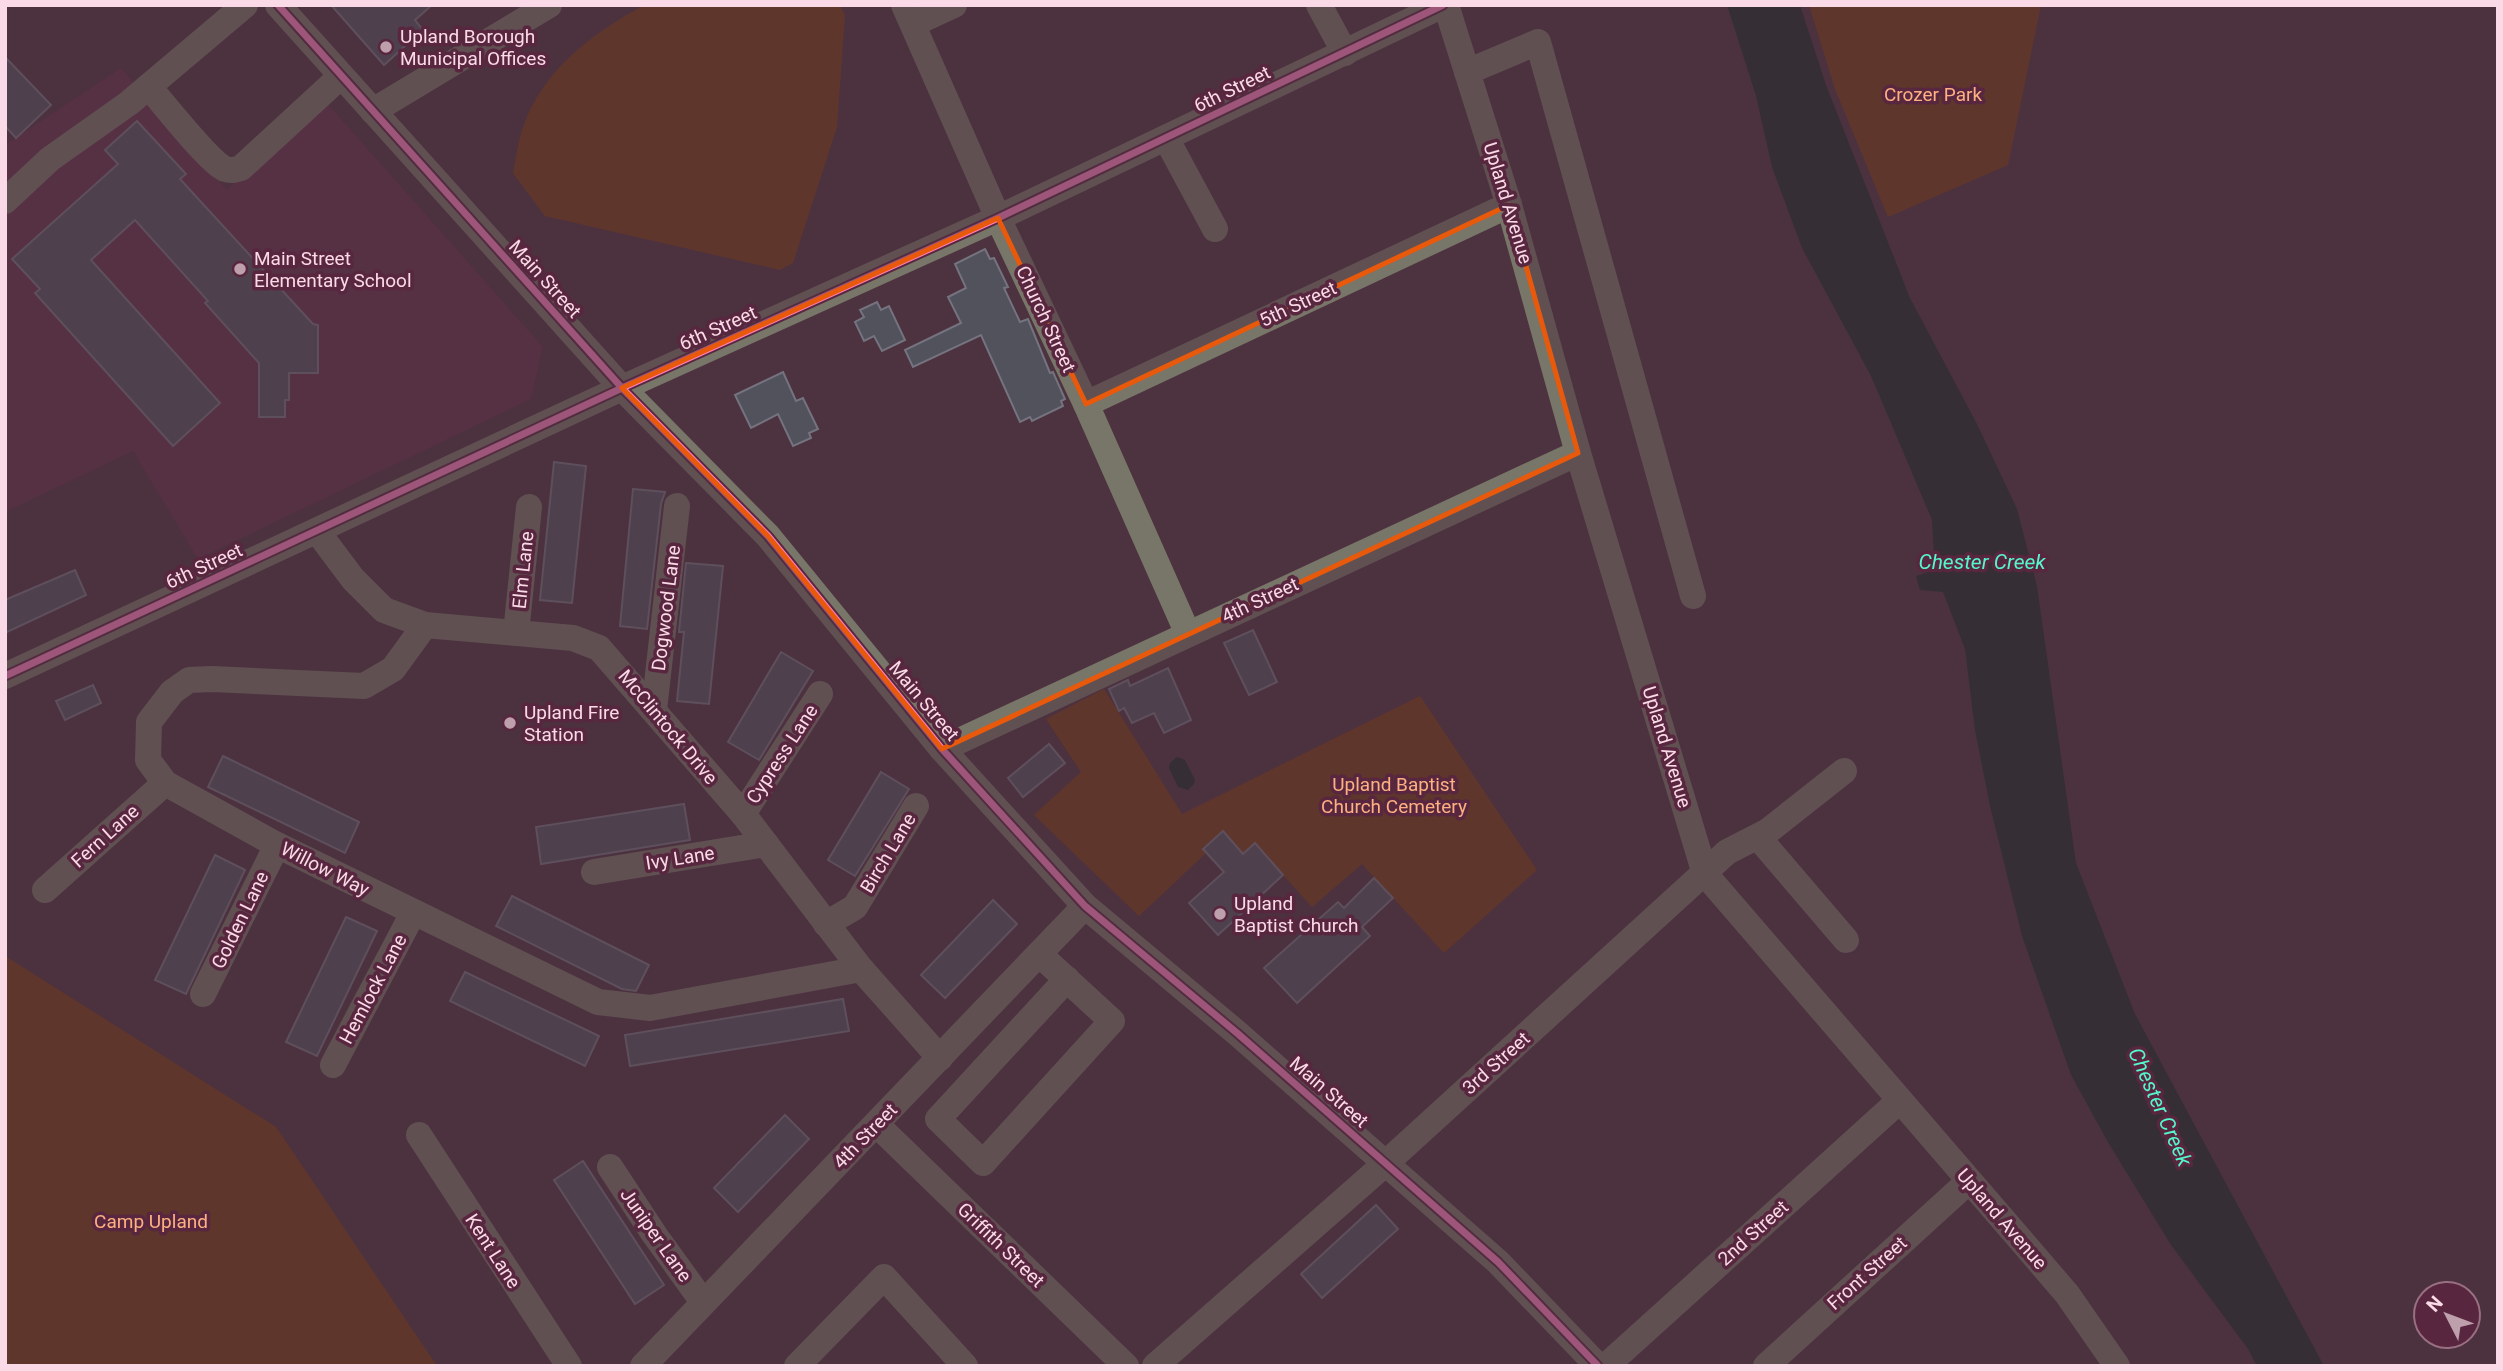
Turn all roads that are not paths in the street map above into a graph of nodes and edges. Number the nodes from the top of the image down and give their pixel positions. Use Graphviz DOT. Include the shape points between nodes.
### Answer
graph roads {
  1 [pos="245,5"];
  2 [pos="278,5"];
  3 [pos="954,5"];
  4 [pos="1320,5"];
  5 [pos="1445,5"];
  6 [pos="533,9"];
  7 [pos="909,15"];
  8 [pos="1345,52"];
  9 [pos="1467,72"];
  10 [pos="341,76"];
  11 [pos="149,87"];
  12 [pos="373,111"];
  13 [pos="1166,138"];
  14 [pos="5,201"];
  15 [pos="1509,205"];
  16 [pos="998,218"];
  17 [pos="1215,229"];
  18 [pos="622,388"];
  19 [pos="1086,404"];
  20 [pos="1578,453"];
  21 [pos="677,506"];
  22 [pos="529,507"];
  23 [pos="317,531"];
  24 [pos="1693,596"];
  25 [pos="425,625"];
  26 [pos="516,633"];
  27 [pos="1188,634"];
  28 [pos="5,676"];
  29 [pos="820,694"];
  30 [pos="654,710"];
  31 [pos="942,748"];
  32 [pos="1844,771"];
  33 [pos="164,783"];
  34 [pos="916,806"];
  35 [pos="743,814"];
  36 [pos="1758,837"];
  37 [pos="766,844"];
  38 [pos="277,845"];
  39 [pos="594,872"];
  40 [pos="1705,873"];
  41 [pos="45,890"];
  42 [pos="1085,906"];
  43 [pos="413,913"];
  44 [pos="826,924"];
  45 [pos="1846,940"];
  46 [pos="1039,954"];
  47 [pos="861,969"];
  48 [pos="1067,979"];
  49 [pos="204,994"];
  50 [pos="940,1058"];
  51 [pos="333,1065"];
  52 [pos="1899,1101"];
  53 [pos="876,1125"];
  54 [pos="419,1135"];
  55 [pos="1386,1163"];
  56 [pos="610,1167"];
  57 [pos="1969,1181"];
  58 [pos="703,1303"];
  59 [pos="649,1364"];
  60 [pos="569,1366"];
  61 [pos="797,1366"];
  62 [pos="965,1366"];
  63 [pos="1126,1366"];
  64 [pos="1156,1366"];
  65 [pos="1598,1366"];
  66 [pos="1606,1366"];
  67 [pos="1766,1366"];
  68 [pos="2117,1366"];
  1 -- 11 [label="street"];
  2 -- 10 [label="street, Main Street"];
  3 -- 7 [label="street"];
  4 -- 8 [label="street"];
  5 -- 8 [label="street, 6th Street"];
  5 -- 9 [label="street, Upland Avenue"];
  6 -- 12 [label="street"];
  7 -- 16 [label="street, Church Street"];
  8 -- 13 [label="street, 6th Street"];
  9 -- 15 [label="street, Upland Avenue"];
  9 -- 24 [label="street" via="1538,42"];
  10 -- 11 [label="street" via="241,168 233,170 214,160"];
  10 -- 12 [label="street, Main Street"];
  11 -- 14 [label="street" via="50,159"];
  12 -- 18 [label="street, Main Street"];
  13 -- 16 [label="street, 6th Street"];
  13 -- 17 [label="street"];
  15 -- 19 [label="street, 5th Street"];
  15 -- 20 [label="street, Upland Avenue"];
  16 -- 18 [label="street, 6th Street"];
  16 -- 19 [label="street, Church Street"];
  18 -- 23 [label="street, 6th Street"];
  18 -- 31 [label="street, Main Street" via="768,536"];
  19 -- 27 [label="street, Church Street"];
  20 -- 27 [label="street, 4th Street"];
  20 -- 40 [label="street, Upland Avenue"];
  21 -- 30 [label="street, Dogwood Lane"];
  22 -- 26 [label="street, Elm Lane"];
  23 -- 25 [label="street, McClintock Drive" via="353,579 384,610"];
  23 -- 28 [label="street, 6th Street"];
  25 -- 26 [label="street, McClintock Drive"];
  25 -- 33 [label="street" via="393,669 364,686 189,680 172,692 149,722 148,760"];
  26 -- 30 [label="street, McClintock Drive" via="592,644"];
  27 -- 31 [label="street, 4th Street"];
  29 -- 35 [label="street, Cypress Lane"];
  30 -- 35 [label="street, McClintock Drive"];
  31 -- 42 [label="street, Main Street"];
  32 -- 36 [label="street, 3rd Street"];
  33 -- 38 [label="street, Willow Way"];
  33 -- 41 [label="street, Fern Lane"];
  34 -- 44 [label="street, Birch Lane" via="855,907"];
  35 -- 37 [label="street, McClintock Drive"];
  36 -- 40 [label="street, 3rd Street" via="1727,852"];
  36 -- 45 [label="street"];
  37 -- 39 [label="street, Ivy Lane"];
  37 -- 44 [label="street, McClintock Drive"];
  38 -- 43 [label="street, Willow Way"];
  38 -- 49 [label="street, Golden Lane"];
  40 -- 52 [label="street, Upland Avenue"];
  40 -- 55 [label="street, 3rd Street"];
  42 -- 46 [label="street, 4th Street"];
  42 -- 55 [label="street, Main Street"];
  43 -- 47 [label="street, Willow Way" via="598,1002 650,1009"];
  43 -- 51 [label="street, Hemlock Lane"];
  44 -- 47 [label="street, McClintock Drive"];
  46 -- 48 [label="street"];
  46 -- 50 [label="street, 4th Street"];
  47 -- 50 [label="street, McClintock Drive"];
  48 -- 48 [label="street" via="1112,1021 983,1163 938,1119"];
  50 -- 53 [label="street, 4th Street"];
  52 -- 57 [label="street, Upland Avenue"];
  52 -- 66 [label="street, 2nd Street"];
  53 -- 58 [label="street, 4th Street"];
  53 -- 63 [label="street, Griffith Street"];
  54 -- 60 [label="street, Kent Lane"];
  55 -- 64 [label="street, 3rd Street"];
  55 -- 65 [label="street, Main Street" via="1498,1262"];
  56 -- 58 [label="street, Juniper Lane"];
  57 -- 67 [label="street, Front Street"];
  57 -- 68 [label="street, Upland Avenue" via="2067,1294"];
  58 -- 59 [label="street, 4th Street"];
  61 -- 62 [label="street" via="884,1277"];
}
